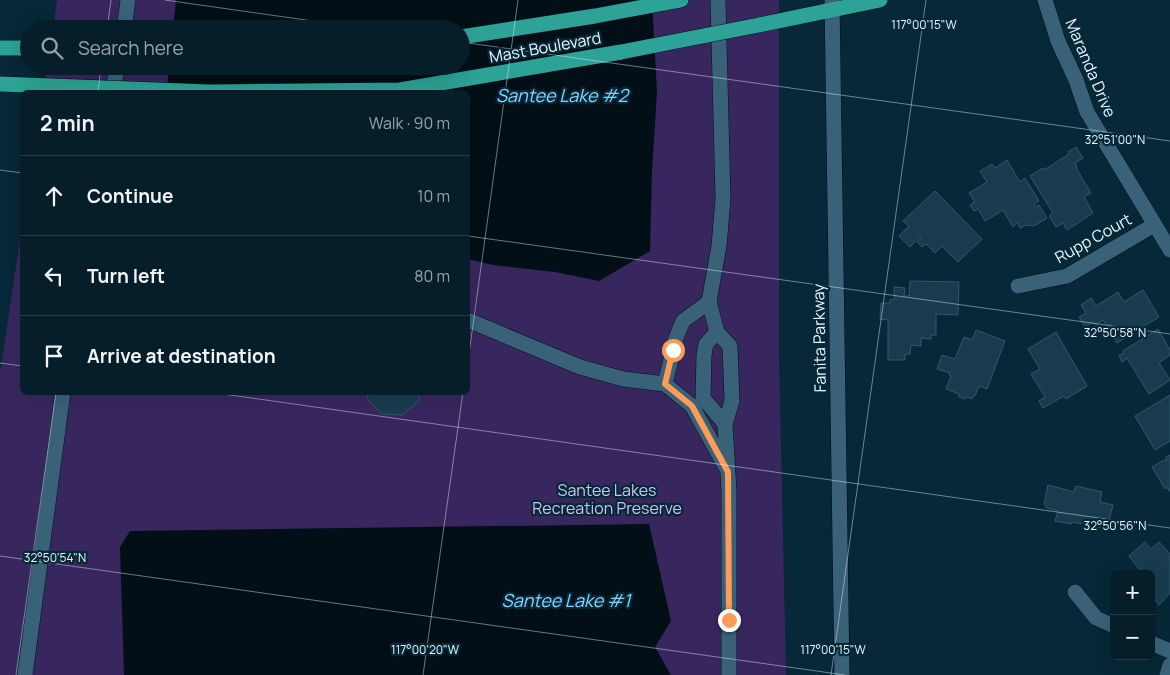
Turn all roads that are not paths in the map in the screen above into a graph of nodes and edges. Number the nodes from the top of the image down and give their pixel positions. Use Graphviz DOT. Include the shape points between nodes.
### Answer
graph roads {
  1 [pos="128,0"];
  2 [pos="681,0"];
  3 [pos="718,0"];
  4 [pos="880,0"];
  5 [pos="1044,0"];
  6 [pos="832,4"];
  7 [pos="125,20"];
  8 [pos="470,36"];
  9 [pos="0,48"];
  10 [pos="20,48"];
  11 [pos="116,75"];
  12 [pos="0,84"];
  13 [pos="112,90"];
  14 [pos="158,90"];
  15 [pos="400,90"];
  16 [pos="1154,224"];
  17 [pos="1170,250"];
  18 [pos="1018,286"];
  19 [pos="710,302"];
  20 [pos="470,321"];
  21 [pos="717,332"];
  22 [pos="665,384"];
  23 [pos="63,395"];
  24 [pos="725,424"];
  25 [pos="728,472"];
  26 [pos="1075,592"];
  27 [pos="1110,624"];
  28 [pos="1155,645"];
  29 [pos="1170,651"];
  30 [pos="1170,665"];
  31 [pos="25,675"];
  32 [pos="729,675"];
  33 [pos="842,675"];
  34 [pos="1167,675"];
  1 -- 7 [label="street"];
  2 -- 8 [label="main road, Mast Boulevard"];
  3 -- 19 [label="street" via="723,199 720,246"];
  4 -- 6 [label="main road, Mast Boulevard"];
  5 -- 16 [label="street, Maranda Drive" via="1087,112"];
  6 -- 15 [label="main road, Mast Boulevard, bridge" via="759,26"];
  6 -- 33 [label="street, Fanita Parkway"];
  9 -- 10 [label="main road"];
  11 -- 13 [label="street"];
  12 -- 14 [label="main road, Mast Boulevard, bridge"];
  16 -- 17 [label="street, Maranda Drive"];
  16 -- 18 [label="street, Rupp Court" via="1067,276"];
  19 -- 21 [label="street"];
  19 -- 22 [label="street" via="683,321"];
  20 -- 22 [label="street" via="580,367 623,379"];
  21 -- 24 [label="street" via="730,346 732,401"];
  21 -- 24 [label="street" via="706,344 703,398"];
  22 -- 25 [label="street" via="692,406"];
  23 -- 31 [label="street"];
  24 -- 25 [label="street"];
  25 -- 32 [label="street"];
  26 -- 27 [label="street" via="1096,618"];
  28 -- 29 [label="street"];
  30 -- 34 [label="street"];
}
